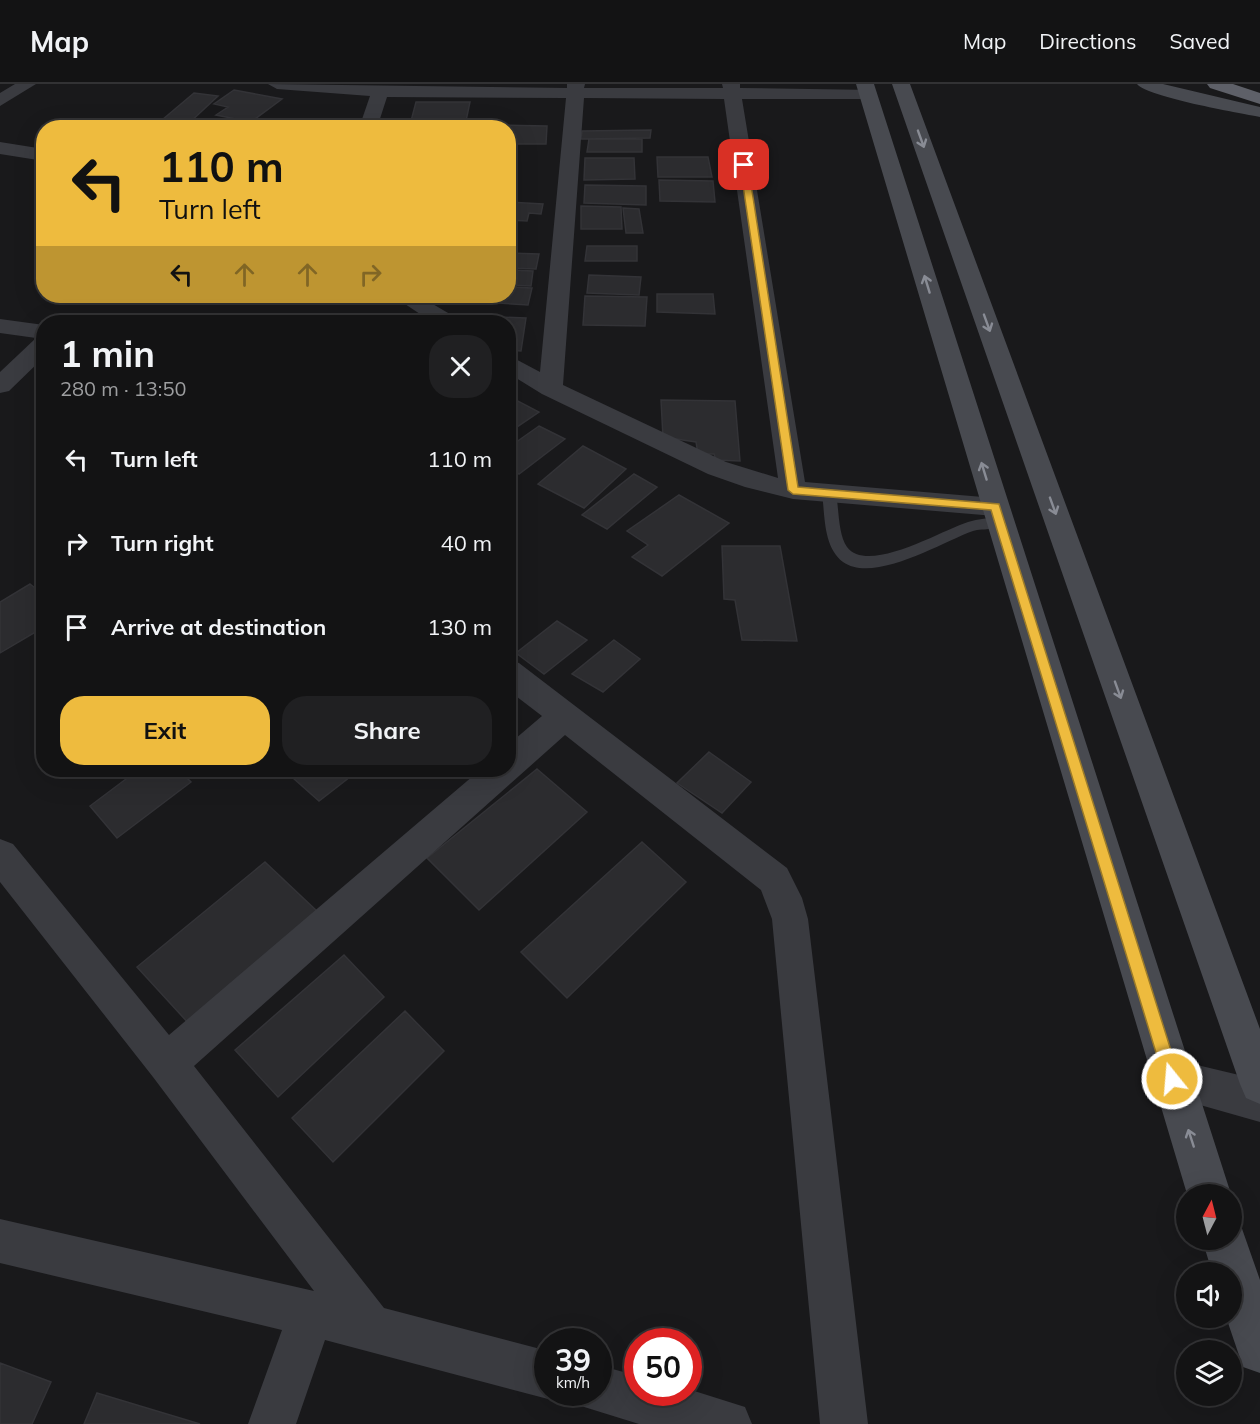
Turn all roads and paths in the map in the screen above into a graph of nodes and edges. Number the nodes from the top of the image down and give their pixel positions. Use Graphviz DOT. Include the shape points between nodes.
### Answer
graph roads {
  1 [pos="27,84"];
  2 [pos="277,84"];
  3 [pos="902,84"];
  4 [pos="1146,84"];
  5 [pos="1182,84"];
  6 [pos="1216,84"];
  7 [pos="434,88"];
  8 [pos="576,89"];
  9 [pos="867,89"];
  10 [pos="732,90"];
  11 [pos="380,92"];
  12 [pos="1260,99"];
  13 [pos="0,101"];
  14 [pos="1260,112"];
  15 [pos="371,120"];
  16 [pos="0,148"];
  17 [pos="36,154"];
  18 [pos="416,303"];
  19 [pos="435,315"];
  20 [pos="0,326"];
  21 [pos="36,331"];
  22 [pos="36,351"];
  23 [pos="516,367"];
  24 [pos="0,386"];
  25 [pos="551,389"];
  26 [pos="793,490"];
  27 [pos="829,493"];
  28 [pos="998,514"];
  29 [pos="516,678"];
  30 [pos="565,716"];
  31 [pos="516,758"];
  32 [pos="495,777"];
  33 [pos="0,855"];
  34 [pos="167,1063"];
  35 [pos="1172,1079"];
  36 [pos="1260,1084"];
  37 [pos="1260,1101"];
  38 [pos="1206,1184"];
  39 [pos="0,1241"];
  40 [pos="1228,1250"];
  41 [pos="310,1314"];
  42 [pos="370,1327"];
  43 [pos="1260,1350"];
  44 [pos="534,1371"];
  45 [pos="612,1393"];
  46 [pos="272,1424"];
  47 [pos="728,1424"];
  48 [pos="844,1424"];
  1 -- 13 [label="street"];
  2 -- 11 [label="street"];
  3 -- 36 [label="main road, one-way"];
  4 -- 14 [label="main road"];
  5 -- 14 [label="main road"];
  6 -- 12 [label="highway"];
  7 -- 8 [label="street"];
  7 -- 11 [label="street"];
  8 -- 10 [label="street"];
  8 -- 25 [label="street"];
  9 -- 10 [label="street"];
  28 -- 9 [label="main road, one-way"];
  10 -- 26 [label="street"];
  11 -- 15 [label="street"];
  16 -- 17 [label="street"];
  18 -- 19 [label="street"];
  20 -- 21 [label="street"];
  22 -- 24 [label="street"];
  23 -- 25 [label="street"];
  25 -- 26 [label="street" via="717,468"];
  26 -- 27 [label="street"];
  27 -- 28 [label="street"];
  27 -- 28 [label="lane" via="840,549 850,558 865,562 884,562"];
  28 -- 35 [label="main road"];
  29 -- 30 [label="street"];
  30 -- 31 [label="street"];
  30 -- 48 [label="street" via="774,879 784,898 790,919"];
  32 -- 34 [label="street"];
  33 -- 34 [label="street"];
  34 -- 42 [label="street"];
  35 -- 37 [label="street"];
  38 -- 35 [label="main road, one-way"];
  39 -- 41 [label="street"];
  40 -- 43 [label="main road"];
  41 -- 42 [label="street"];
  41 -- 46 [label="street"];
  42 -- 44 [label="street"];
  45 -- 47 [label="street"];
}
